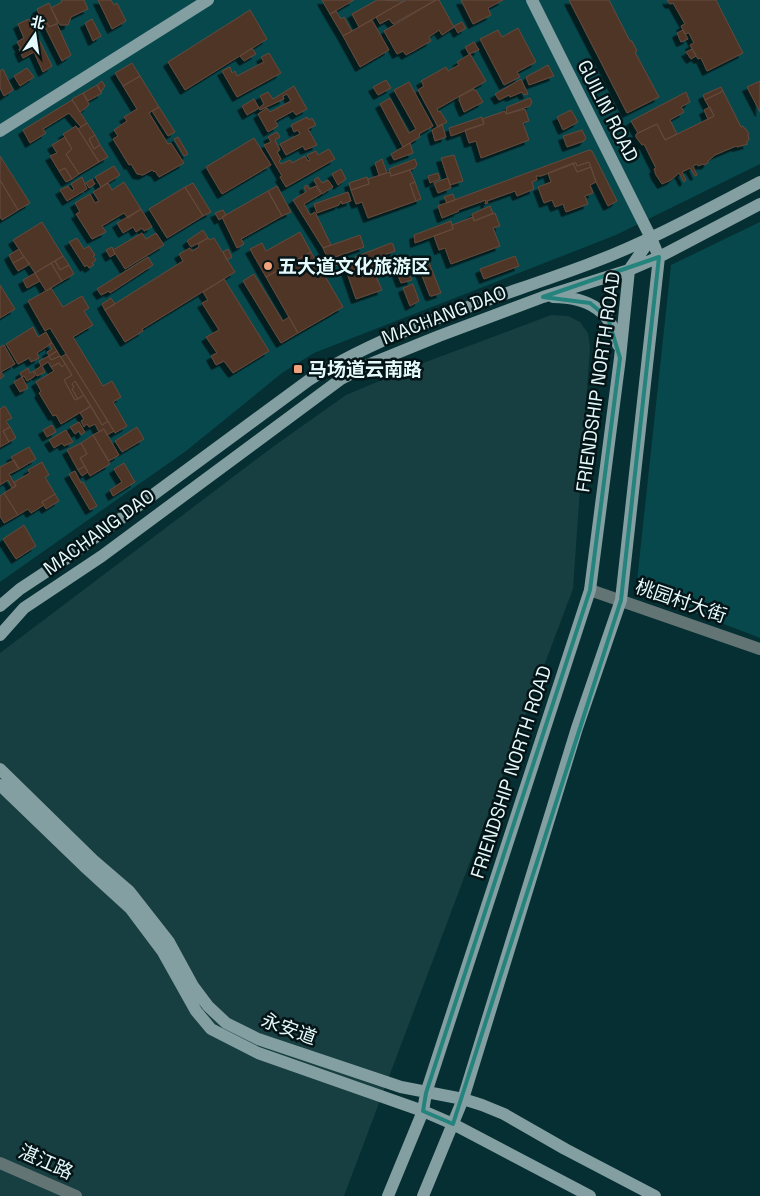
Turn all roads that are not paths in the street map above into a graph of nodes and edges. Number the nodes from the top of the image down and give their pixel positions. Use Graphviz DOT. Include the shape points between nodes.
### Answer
graph roads {
  1 [pos="208,0"];
  2 [pos="532,0"];
  3 [pos="0,131"];
  4 [pos="760,182"];
  5 [pos="760,204"];
  6 [pos="651,238"];
  7 [pos="659,257"];
  8 [pos="629,270"];
  9 [pos="543,297"];
  10 [pos="620,358"];
  11 [pos="590,590"];
  12 [pos="621,600"];
  13 [pos="0,606"];
  14 [pos="0,636"];
  15 [pos="760,649"];
  16 [pos="0,769"];
  17 [pos="0,785"];
  18 [pos="426,1093"];
  19 [pos="462,1098"];
  20 [pos="423,1111"];
  21 [pos="453,1124"];
  22 [pos="0,1162"];
  23 [pos="76,1196"];
  24 [pos="388,1196"];
  25 [pos="423,1196"];
  26 [pos="590,1196"];
  27 [pos="655,1196"];
  1 -- 3 [label="main road"];
  2 -- 6 [label="main road, GUILIN ROAD"];
  4 -- 6 [label="main road, MACHANG DAO"];
  5 -- 7 [label="main road, MACHANG DAO"];
  6 -- 7 [label="main road"];
  6 -- 8 [label="main road, FRIENDSHIP NORTH ROAD"];
  6 -- 13 [label="main road, MACHANG DAO" via="387,339 332,366"];
  7 -- 8 [label="main road, MACHANG DAO"];
  7 -- 12 [label="main road"];
  8 -- 9 [label="main road, MACHANG DAO"];
  8 -- 10 [label="main road, FRIENDSHIP NORTH ROAD"];
  9 -- 10 [label="main road" via="564,297 590,303 608,318 616,335"];
  9 -- 14 [label="main road, MACHANG DAO" via="377,361 341,379 102,556 24,608"];
  10 -- 11 [label="main road, FRIENDSHIP NORTH ROAD"];
  11 -- 12 [label="street, 桃园村大街"];
  11 -- 18 [label="main road, FRIENDSHIP NORTH ROAD"];
  12 -- 15 [label="street, 桃园村大街"];
  12 -- 19 [label="main road" via="577,728"];
  16 -- 18 [label="main road, 永安道" via="129,891 169,942 193,986 226,1022 258,1039"];
  17 -- 20 [label="main road, 永安道" via="130,908 163,952 196,1011 211,1029 258,1053"];
  18 -- 19 [label="main road, 永安道"];
  18 -- 20 [label="main road, FRIENDSHIP NORTH ROAD"];
  19 -- 21 [label="main road"];
  19 -- 27 [label="main road, 永安道" via="504,1114"];
  20 -- 21 [label="main road, 永安道"];
  20 -- 24 [label="main road, FRIENDSHIP NORTH ROAD"];
  21 -- 25 [label="main road"];
  21 -- 26 [label="main road, 永安道"];
  22 -- 23 [label="street, 湛江路"];
}
